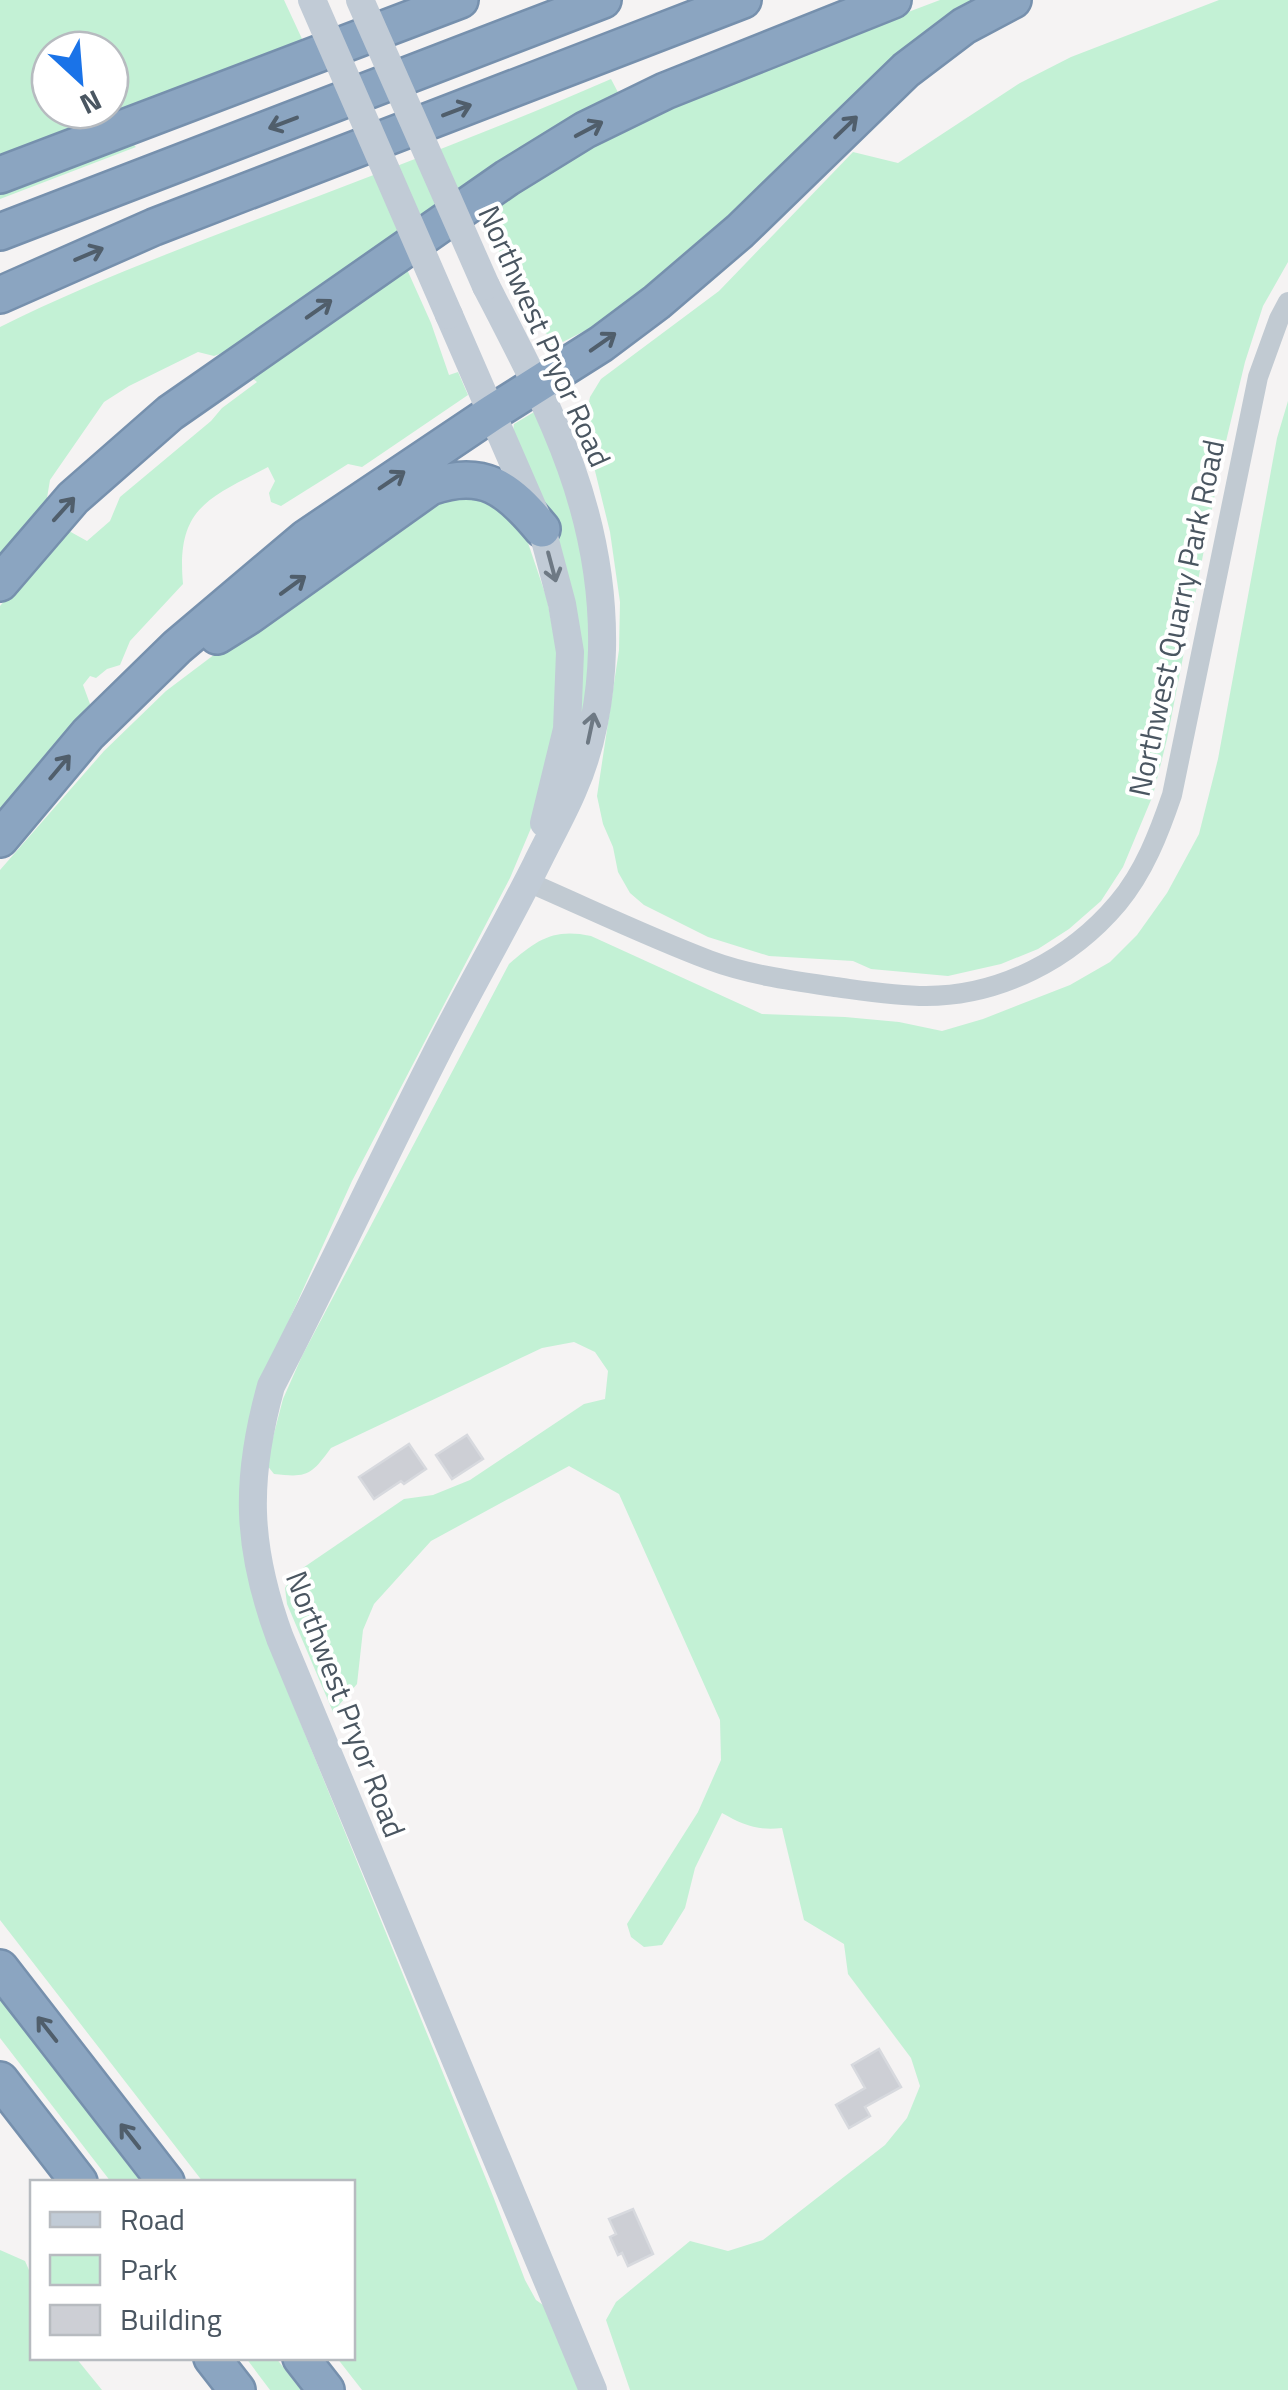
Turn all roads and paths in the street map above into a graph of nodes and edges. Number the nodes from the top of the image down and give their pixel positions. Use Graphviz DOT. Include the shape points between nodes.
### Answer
graph roads {
  1 [pos="312,0"];
  2 [pos="360,0"];
  3 [pos="460,0"];
  4 [pos="602,0"];
  5 [pos="742,0"];
  6 [pos="893,0"];
  7 [pos="1012,0"];
  8 [pos="0,174"];
  9 [pos="0,232"];
  10 [pos="0,294"];
  11 [pos="1288,302"];
  12 [pos="537,384"];
  13 [pos="492,413"];
  14 [pos="542,529"];
  15 [pos="0,583"];
  16 [pos="124,698"];
  17 [pos="0,839"];
  18 [pos="528,882"];
  19 [pos="0,1968"];
  20 [pos="0,2080"];
  21 [pos="76,2180"];
  22 [pos="164,2180"];
  23 [pos="214,2360"];
  24 [pos="303,2360"];
  25 [pos="237,2390"];
  26 [pos="326,2390"];
  27 [pos="592,2390"];
  1 -- 13 [label="main road, Northwest Pryor Road, bridge"];
  2 -- 12 [label="main road, Northwest Pryor Road, bridge" via="486,286"];
  3 -- 8 [label="highway"];
  4 -- 9 [label="highway, one-way"];
  10 -- 5 [label="highway, one-way" via="154,226"];
  15 -- 6 [label="highway, one-way" via="73,498 170,414 506,178 664,91"];
  12 -- 7 [label="highway, one-way" via="657,302 906,70"];
  11 -- 18 [label="street, Northwest Quarry Park Road" via="1258,377 1162,826 1120,902 1065,952 980,990 927,996 860,990 712,962"];
  12 -- 13 [label="highway"];
  18 -- 12 [label="main road, Northwest Pryor Road, one-way" via="575,787 600,684 602,647 589,523"];
  13 -- 14 [label="main road, Northwest Pryor Road"];
  16 -- 13 [label="highway, one-way" via="306,538"];
  16 -- 14 [label="highway, one-way" via="430,487 466,478 502,488"];
  14 -- 18 [label="main road, Northwest Pryor Road, one-way" via="570,652 567,729"];
  17 -- 16 [label="highway, one-way"];
  18 -- 27 [label="main road, Northwest Pryor Road" via="271,1386 253,1469 252,1523 260,1581 280,1638"];
  22 -- 19 [label="highway, one-way"];
  20 -- 21 [label="highway"];
  23 -- 25 [label="highway"];
  24 -- 26 [label="highway"];
}
